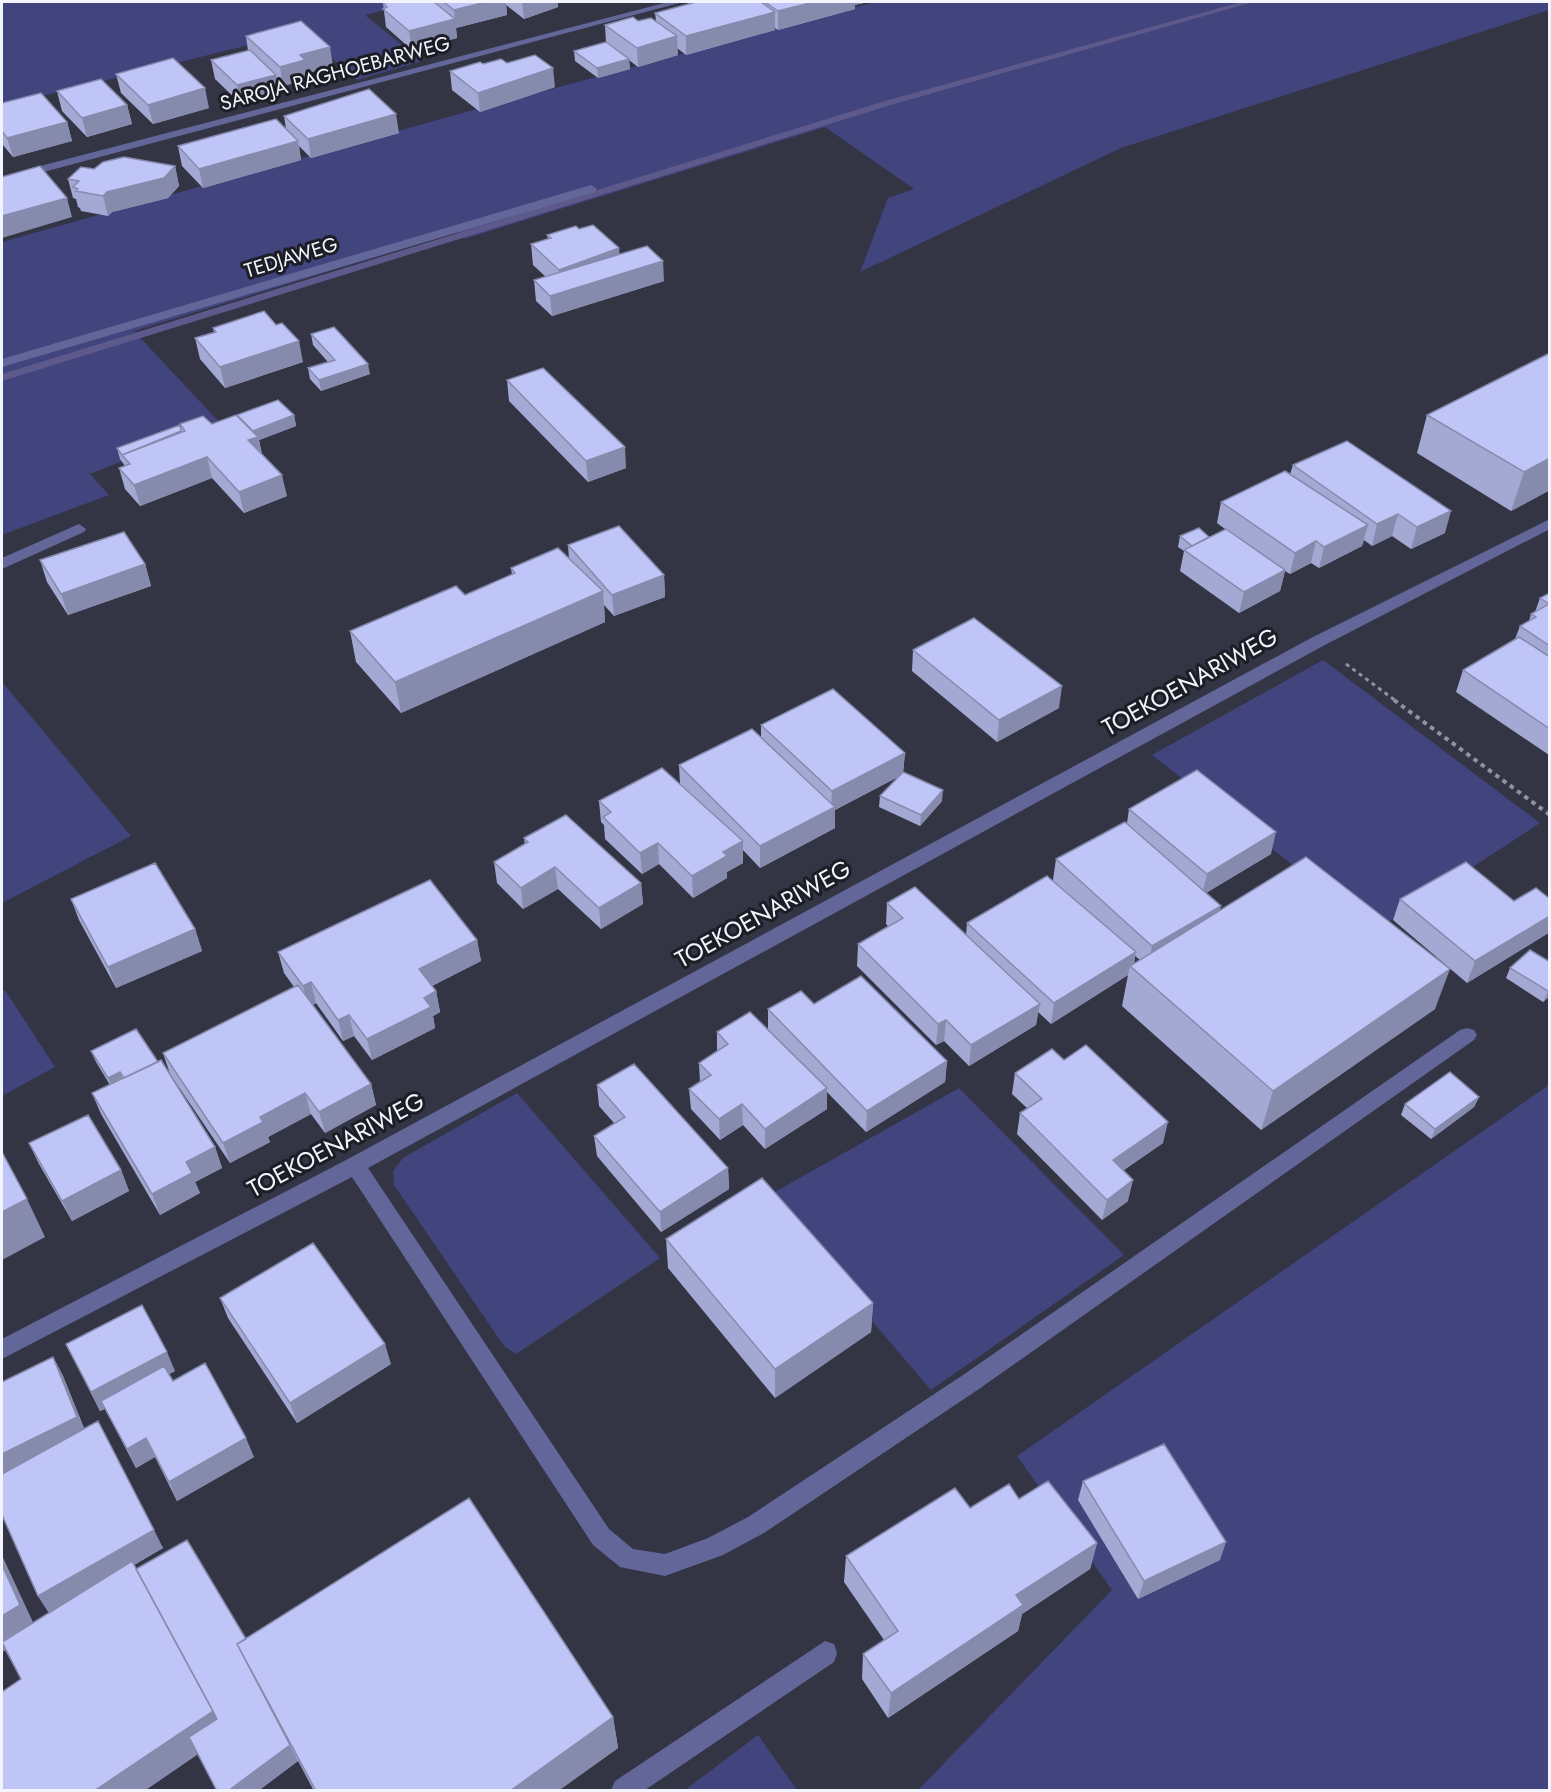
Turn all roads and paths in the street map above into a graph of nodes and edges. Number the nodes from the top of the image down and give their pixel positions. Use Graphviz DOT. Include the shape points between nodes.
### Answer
graph roads {
  1 [pos="678,2"];
  2 [pos="2,180"];
  3 [pos="591,189"];
  4 [pos="2,363"];
  5 [pos="1550,523"];
  6 [pos="79,530"];
  7 [pos="2,564"];
  8 [pos="1317,642"];
  9 [pos="1550,815"];
  10 [pos="1467,1035"];
  11 [pos="355,1165"];
  12 [pos="2,1350"];
  13 [pos="825,1653"];
  14 [pos="624,1791"];
  1 -- 2 [label="street, SAROJA RAGHOEBARWEG"];
  3 -- 4 [label="street, TEDJAWEG"];
  5 -- 8 [label="street, TOEKOENARIWEG"];
  6 -- 7 [label="street"];
  8 -- 9 [label="path"];
  8 -- 11 [label="street, TOEKOENARIWEG"];
  10 -- 11 [label="street" via="970,1382 756,1525 715,1547 665,1565 628,1559 601,1537"];
  11 -- 12 [label="street, TOEKOENARIWEG"];
  13 -- 14 [label="street"];
}
